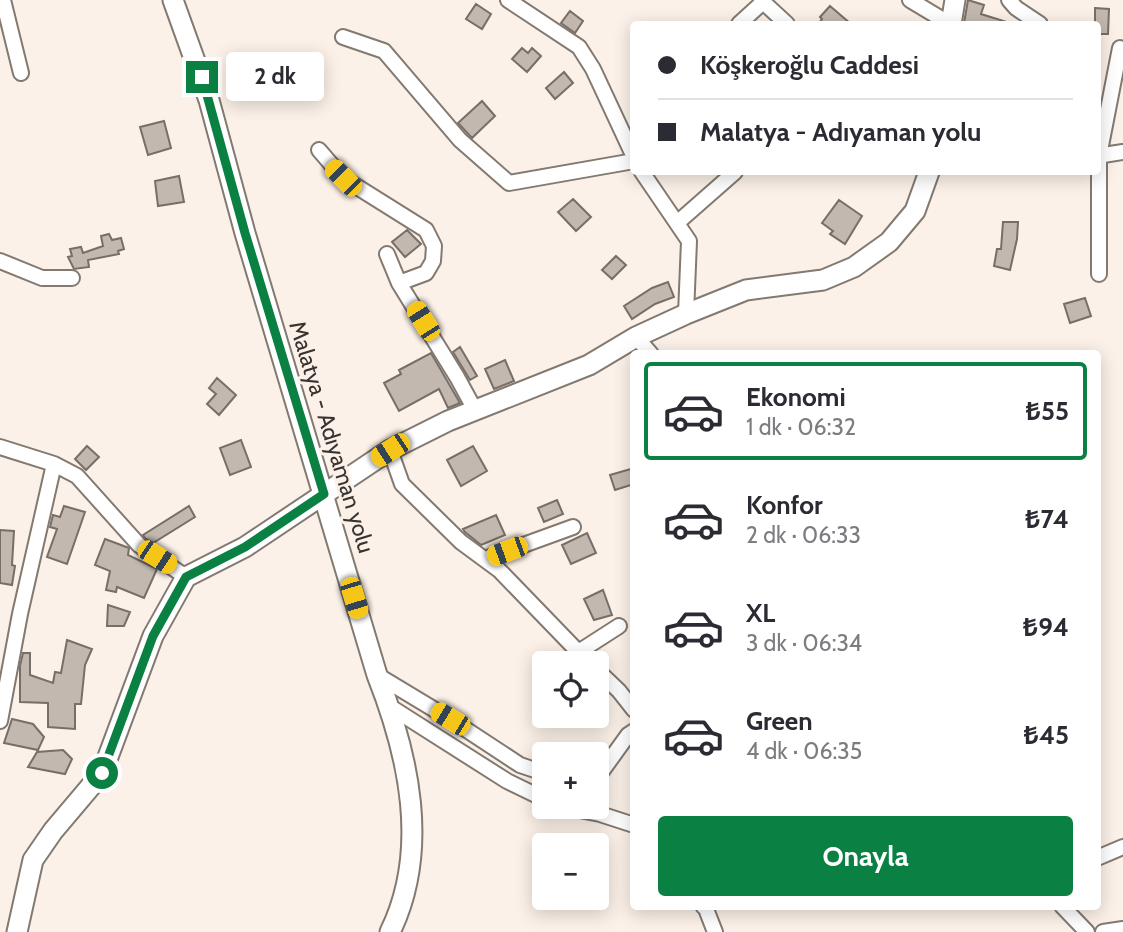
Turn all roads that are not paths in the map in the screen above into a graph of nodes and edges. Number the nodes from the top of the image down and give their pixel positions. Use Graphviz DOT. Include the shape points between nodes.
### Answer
graph roads {
  1 [pos="3,0"];
  2 [pos="173,0"];
  3 [pos="508,0"];
  4 [pos="910,0"];
  5 [pos="955,0"];
  6 [pos="1009,0"];
  7 [pos="762,1"];
  8 [pos="742,21"];
  9 [pos="784,21"];
  10 [pos="946,21"];
  11 [pos="952,21"];
  12 [pos="1036,21"];
  13 [pos="343,37"];
  14 [pos="1120,48"];
  15 [pos="21,73"];
  16 [pos="630,125"];
  17 [pos="622,132"];
  18 [pos="1101,141"];
  19 [pos="318,150"];
  20 [pos="630,150"];
  21 [pos="1123,152"];
  22 [pos="1101,156"];
  23 [pos="630,160"];
  24 [pos="644,175"];
  25 [pos="732,175"];
  26 [pos="928,175"];
  27 [pos="1098,175"];
  28 [pos="677,223"];
  29 [pos="387,254"];
  30 [pos="0,261"];
  31 [pos="1099,274"];
  32 [pos="72,278"];
  33 [pos="398,283"];
  34 [pos="685,314"];
  35 [pos="636,337"];
  36 [pos="647,350"];
  37 [pos="475,410"];
  38 [pos="0,447"];
  39 [pos="390,450"];
  40 [pos="54,464"];
  41 [pos="324,494"];
  42 [pos="573,527"];
  43 [pos="485,559"];
  44 [pos="186,577"];
  45 [pos="619,626"];
  46 [pos="575,651"];
  47 [pos="580,651"];
  48 [pos="377,675"];
  49 [pos="609,681"];
  50 [pos="630,705"];
  51 [pos="389,706"];
  52 [pos="0,721"];
  53 [pos="630,734"];
  54 [pos="609,761"];
  55 [pos="532,769"];
  56 [pos="532,794"];
  57 [pos="609,817"];
  58 [pos="630,824"];
  59 [pos="1123,847"];
  60 [pos="1101,856"];
  61 [pos="22,905"];
  62 [pos="706,910"];
  63 [pos="1066,910"];
  64 [pos="1123,929"];
  65 [pos="10,932"];
  66 [pos="17,932"];
  67 [pos="390,932"];
  68 [pos="715,932"];
  69 [pos="1087,932"];
  70 [pos="1103,932"];
  1 -- 15 [label="street"];
  2 -- 41 [label="main road, Malatya - Adıyaman yolu" via="209,100"];
  3 -- 17 [label="street" via="579,47"];
  4 -- 10 [label="street"];
  5 -- 11 [label="main road"];
  6 -- 12 [label="street"];
  7 -- 8 [label="street"];
  7 -- 9 [label="street"];
  13 -- 23 [label="street" via="384,51 460,140 509,183"];
  14 -- 18 [label="street"];
  16 -- 17 [label="street"];
  17 -- 20 [label="street"];
  19 -- 33 [label="street" via="343,178 426,230 434,246 433,261 426,273"];
  21 -- 22 [label="street"];
  24 -- 28 [label="street"];
  25 -- 28 [label="street"];
  26 -- 34 [label="main road" via="915,211 889,243 854,267 823,280 747,290"];
  27 -- 31 [label="street"];
  28 -- 34 [label="street" via="689,242"];
  29 -- 33 [label="street"];
  30 -- 32 [label="street" via="42,278"];
  33 -- 37 [label="street"];
  34 -- 35 [label="main road"];
  35 -- 36 [label="street"];
  35 -- 37 [label="main road" via="589,365"];
  37 -- 39 [label="main road"];
  38 -- 40 [label="street"];
  39 -- 41 [label="main road"];
  39 -- 43 [label="street" via="402,484"];
  40 -- 44 [label="street" via="77,476 139,545"];
  40 -- 52 [label="street"];
  41 -- 44 [label="main road" via="245,547"];
  41 -- 48 [label="main road, Malatya - Adıyaman yolu"];
  42 -- 43 [label="street"];
  43 -- 46 [label="street"];
  44 -- 61 [label="main road" via="153,636 102,773 33,860"];
  45 -- 47 [label="street"];
  48 -- 51 [label="main road, Malatya - Adıyaman yolu"];
  48 -- 55 [label="street"];
  49 -- 50 [label="street"];
  51 -- 56 [label="street"];
  51 -- 67 [label="main road, Malatya - Adıyaman yolu" via="404,756 413,814 408,879"];
  53 -- 54 [label="street"];
  57 -- 58 [label="street"];
  59 -- 60 [label="street"];
  61 -- 65 [label="street"];
  61 -- 66 [label="main road"];
  62 -- 68 [label="street"];
  63 -- 69 [label="street"];
  64 -- 70 [label="street"];
}
